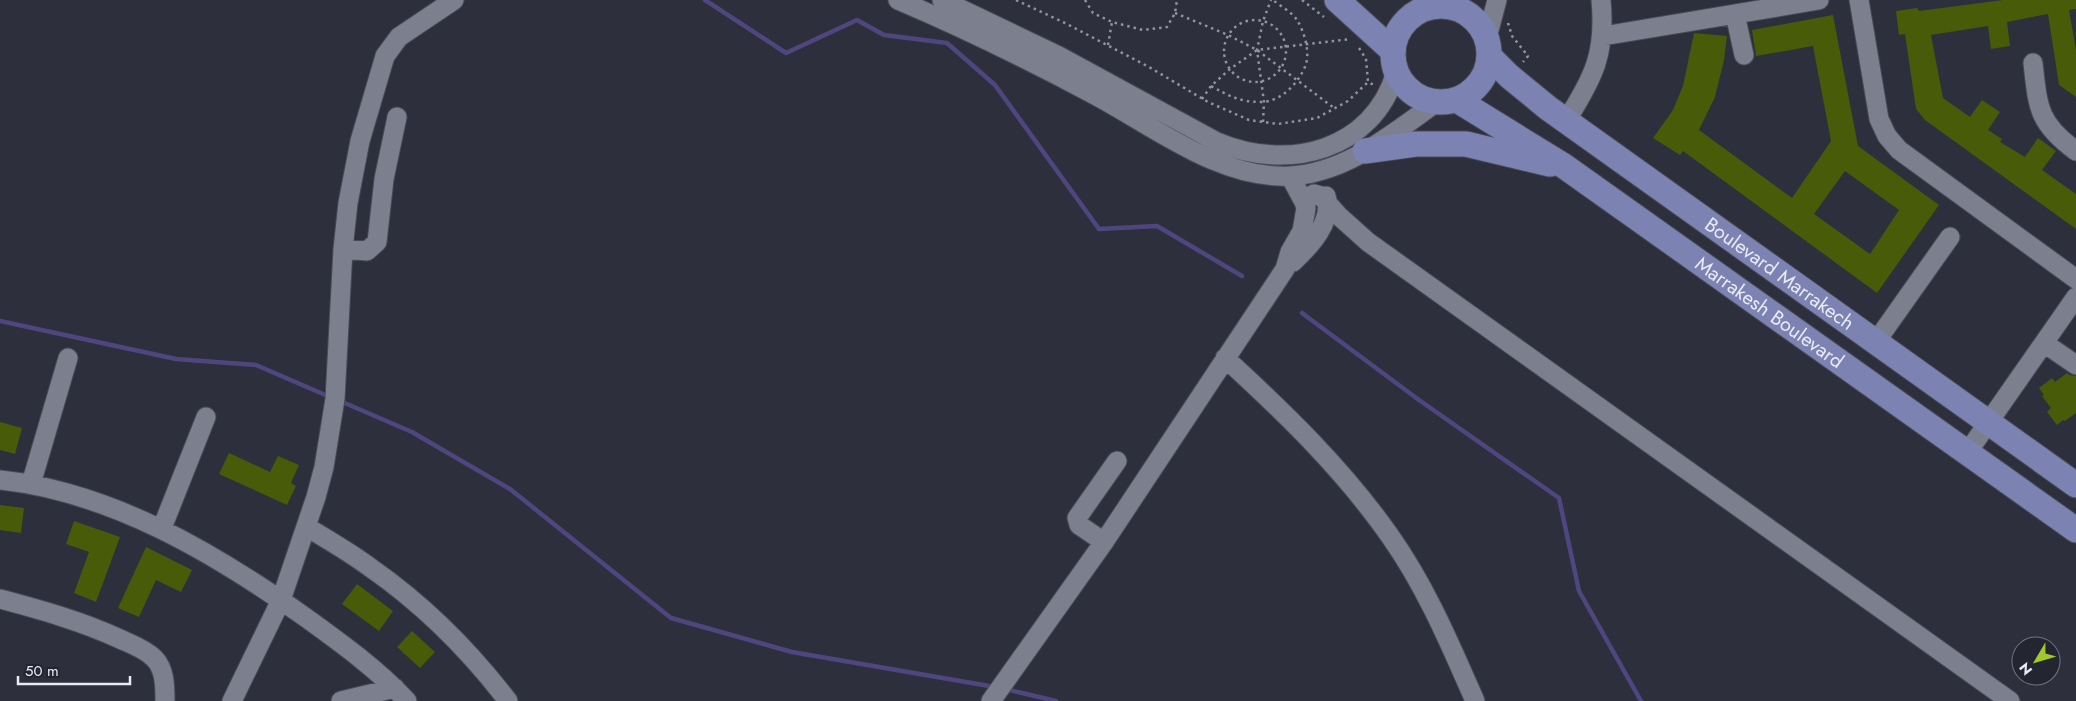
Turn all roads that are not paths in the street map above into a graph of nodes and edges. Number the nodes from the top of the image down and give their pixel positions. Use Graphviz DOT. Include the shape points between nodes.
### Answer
graph roads {
  1 [pos="453,0"];
  2 [pos="898,0"];
  3 [pos="942,0"];
  4 [pos="1497,0"];
  5 [pos="1601,0"];
  6 [pos="1819,0"];
  7 [pos="1859,0"];
  8 [pos="1429,4"];
  9 [pos="1334,11"];
  10 [pos="1735,14"];
  11 [pos="1603,36"];
  12 [pos="1489,47"];
  13 [pos="1744,55"];
  14 [pos="2033,63"];
  15 [pos="1393,72"];
  16 [pos="1447,101"];
  17 [pos="397,117"];
  18 [pos="1566,121"];
  19 [pos="1365,151"];
  20 [pos="2076,151"];
  21 [pos="1330,166"];
  22 [pos="1564,166"];
  23 [pos="1290,176"];
  24 [pos="1328,203"];
  25 [pos="1305,205"];
  26 [pos="1325,222"];
  27 [pos="1950,237"];
  28 [pos="1368,242"];
  29 [pos="343,249"];
  30 [pos="1285,269"];
  31 [pos="2076,279"];
  32 [pos="2076,297"];
  33 [pos="1875,343"];
  34 [pos="2044,343"];
  35 [pos="68,358"];
  36 [pos="1225,358"];
  37 [pos="2076,365"];
  38 [pos="206,417"];
  39 [pos="1988,422"];
  40 [pos="1967,453"];
  41 [pos="1117,461"];
  42 [pos="0,480"];
  43 [pos="31,484"];
  44 [pos="2076,485"];
  45 [pos="307,527"];
  46 [pos="162,528"];
  47 [pos="2076,530"];
  48 [pos="1104,542"];
  49 [pos="0,599"];
  50 [pos="281,600"];
  51 [pos="401,694"];
  52 [pos="165,701"];
  53 [pos="232,701"];
  54 [pos="341,701"];
  55 [pos="508,701"];
  56 [pos="991,701"];
  57 [pos="1475,701"];
  58 [pos="2010,701"];
  1 -- 29 [label="street" via="399,37 386,56 360,141"];
  2 -- 23 [label="street" via="1055,74 1210,159 1252,173"];
  3 -- 15 [label="street" via="1059,56 1202,135 1245,152 1292,155 1335,144 1353,134 1375,114"];
  4 -- 12 [label="street"];
  5 -- 11 [label="street"];
  6 -- 10 [label="street"];
  7 -- 31 [label="street" via="1879,119 1893,143"];
  8 -- 12 [label="main road, Boulevard Marrakech" via="1449,6 1472,17 1481,26"];
  8 -- 15 [label="main road, Boulevard Marrakech" via="1399,30"];
  9 -- 15 [label="main road"];
  10 -- 11 [label="street"];
  10 -- 13 [label="street"];
  11 -- 18 [label="street" via="1589,82"];
  12 -- 16 [label="main road" via="1484,78 1477,88 1468,95"];
  12 -- 18 [label="main road, Boulevard Marrakech" via="1509,76"];
  14 -- 20 [label="street" via="2037,100 2045,121 2058,138"];
  15 -- 16 [label="main road" via="1412,93 1426,100"];
  16 -- 19 [label="street"];
  16 -- 22 [label="main road, Marrakesh Boulevard"];
  17 -- 29 [label="street" via="384,179 377,242 367,251"];
  18 -- 33 [label="main road, Boulevard Marrakech"];
  19 -- 21 [label="street"];
  19 -- 22 [label="main road" via="1416,144 1466,144"];
  21 -- 23 [label="street"];
  21 -- 24 [label="street" via="1323,188"];
  22 -- 40 [label="main road, Marrakesh Boulevard"];
  23 -- 25 [label="street"];
  24 -- 25 [label="street" via="1317,194 1307,198"];
  24 -- 26 [label="street"];
  24 -- 28 [label="street"];
  25 -- 26 [label="street" via="1312,215"];
  25 -- 30 [label="street" via="1302,231"];
  26 -- 28 [label="street"];
  26 -- 30 [label="street" via="1303,253"];
  27 -- 33 [label="street"];
  28 -- 58 [label="street"];
  29 -- 45 [label="street" via="332,418 324,467"];
  30 -- 36 [label="street"];
  32 -- 34 [label="street"];
  33 -- 39 [label="main road, Boulevard Marrakech"];
  34 -- 37 [label="street"];
  34 -- 39 [label="street"];
  35 -- 43 [label="street"];
  36 -- 48 [label="street"];
  36 -- 57 [label="street" via="1316,446 1367,504 1432,605"];
  38 -- 46 [label="street"];
  39 -- 40 [label="street"];
  39 -- 44 [label="main road, Boulevard Marrakech"];
  40 -- 47 [label="main road, Marrakesh Boulevard"];
  41 -- 48 [label="street" via="1077,518 1079,525"];
  42 -- 43 [label="street"];
  43 -- 46 [label="street" via="71,494"];
  45 -- 50 [label="street"];
  45 -- 55 [label="street" via="370,566 406,594 453,636"];
  46 -- 50 [label="street"];
  48 -- 56 [label="street"];
  49 -- 52 [label="street" via="92,626 138,647 154,658 161,668"];
  50 -- 51 [label="street" via="351,650"];
  50 -- 53 [label="street"];
  51 -- 54 [label="street"];
}
